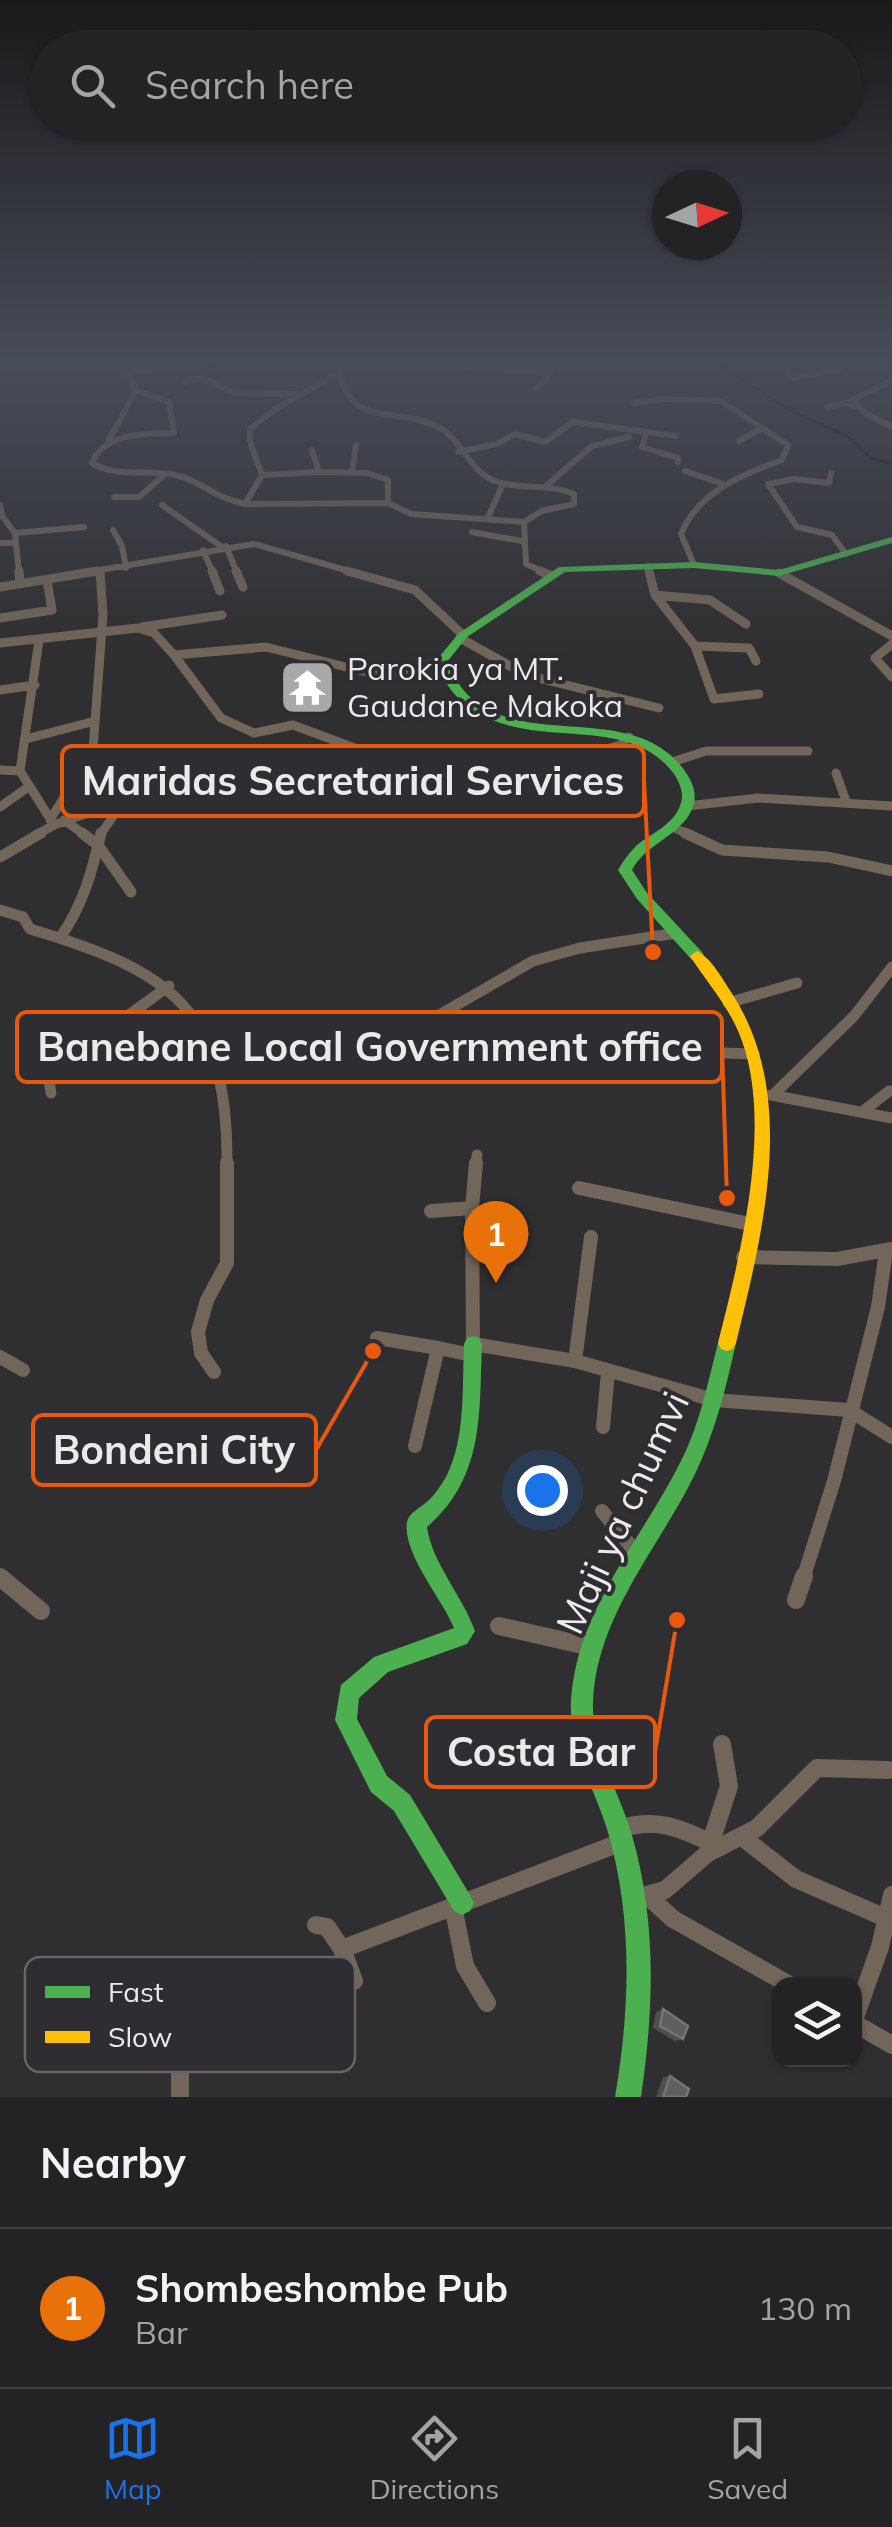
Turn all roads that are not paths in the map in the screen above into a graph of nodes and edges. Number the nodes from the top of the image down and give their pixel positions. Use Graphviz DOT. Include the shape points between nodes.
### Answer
graph roads {
  1 [pos="92,461"];
  2 [pos="257,461"];
  3 [pos="315,461"];
  4 [pos="354,461"];
  5 [pos="467,461"];
  6 [pos="570,461"];
  7 [pos="779,461"];
  8 [pos="685,471"];
  9 [pos="319,472"];
  10 [pos="352,472"];
  11 [pos="747,472"];
  12 [pos="831,473"];
  13 [pos="262,475"];
  14 [pos="162,477"];
  15 [pos="502,484"];
  16 [pos="724,484"];
  17 [pos="768,484"];
  18 [pos="546,486"];
  19 [pos="114,497"];
  20 [pos="244,504"];
  21 [pos="388,504"];
  22 [pos="0,505"];
  23 [pos="162,505"];
  24 [pos="1,516"];
  25 [pos="488,517"];
  26 [pos="524,522"];
  27 [pos="84,527"];
  28 [pos="113,530"];
  29 [pos="472,532"];
  30 [pos="16,538"];
  31 [pos="892,540"];
  32 [pos="522,541"];
  33 [pos="0,543"];
  34 [pos="224,546"];
  35 [pos="202,550"];
  36 [pos="846,554"];
  37 [pos="694,565"];
  38 [pos="648,566"];
  39 [pos="126,568"];
  40 [pos="100,572"];
  41 [pos="779,573"];
  42 [pos="550,575"];
  43 [pos="47,580"];
  44 [pos="20,584"];
  45 [pos="0,586"];
  46 [pos="243,587"];
  47 [pos="220,591"];
  48 [pos="656,595"];
  49 [pos="222,615"];
  50 [pos="0,618"];
  51 [pos="746,624"];
  52 [pos="138,628"];
  53 [pos="101,632"];
  54 [pos="892,636"];
  55 [pos="461,637"];
  56 [pos="40,640"];
  57 [pos="0,643"];
  58 [pos="892,644"];
  59 [pos="695,646"];
  60 [pos="174,656"];
  61 [pos="756,660"];
  62 [pos="441,662"];
  63 [pos="892,677"];
  64 [pos="35,685"];
  65 [pos="0,690"];
  66 [pos="758,694"];
  67 [pos="659,708"];
  68 [pos="95,721"];
  69 [pos="628,737"];
  70 [pos="26,739"];
  71 [pos="808,751"];
  72 [pos="184,762"];
  73 [pos="672,762"];
  74 [pos="542,768"];
  75 [pos="0,770"];
  76 [pos="20,771"];
  77 [pos="836,773"];
  78 [pos="495,783"];
  79 [pos="28,787"];
  80 [pos="125,800"];
  81 [pos="846,801"];
  82 [pos="687,806"];
  83 [pos="892,806"];
  84 [pos="0,807"];
  85 [pos="56,822"];
  86 [pos="672,826"];
  87 [pos="98,845"];
  88 [pos="0,857"];
  89 [pos="892,871"];
  90 [pos="131,892"];
  91 [pos="0,910"];
  92 [pos="677,933"];
  93 [pos="60,938"];
  94 [pos="892,966"];
  95 [pos="797,983"];
  96 [pos="170,986"];
  97 [pos="728,1002"];
  98 [pos="427,1022"];
  99 [pos="669,1052"];
  100 [pos="754,1054"];
  101 [pos="889,1090"];
  102 [pos="50,1093"];
  103 [pos="768,1094"];
  104 [pos="862,1112"];
  105 [pos="892,1118"];
  106 [pos="476,1155"];
  107 [pos="579,1188"];
  108 [pos="472,1208"];
  109 [pos="431,1210"];
  110 [pos="750,1224"];
  111 [pos="591,1237"];
  112 [pos="889,1250"];
  113 [pos="743,1257"];
  114 [pos="378,1338"];
  115 [pos="438,1348"];
  116 [pos="472,1349"];
  117 [pos="0,1357"];
  118 [pos="575,1362"];
  119 [pos="23,1370"];
  120 [pos="214,1372"];
  121 [pos="608,1372"];
  122 [pos="714,1400"];
  123 [pos="849,1410"];
  124 [pos="603,1427"];
  125 [pos="892,1437"];
  126 [pos="415,1446"];
  127 [pos="602,1511"];
  128 [pos="638,1556"];
  129 [pos="0,1577"];
  130 [pos="796,1600"];
  131 [pos="41,1611"];
  132 [pos="499,1626"];
  133 [pos="591,1648"];
  134 [pos="722,1744"];
  135 [pos="888,1770"];
  136 [pos="620,1836"];
  137 [pos="742,1837"];
  138 [pos="709,1848"];
  139 [pos="892,1895"];
  140 [pos="642,1899"];
  141 [pos="458,1904"];
  142 [pos="888,1919"];
  143 [pos="316,1925"];
  144 [pos="342,1949"];
  145 [pos="345,1957"];
  146 [pos="776,1977"];
  147 [pos="862,1998"];
  148 [pos="487,2003"];
  149 [pos="862,2027"];
  150 [pos="892,2046"];
  151 [pos="628,2097"];
  1 -- 14 [label="street" via="99,468"];
  2 -- 13 [label="street"];
  3 -- 9 [label="street"];
  4 -- 10 [label="street"];
  5 -- 15 [label="street"];
  6 -- 18 [label="street"];
  7 -- 11 [label="street"];
  8 -- 16 [label="street"];
  9 -- 10 [label="street"];
  9 -- 13 [label="street"];
  10 -- 21 [label="street" via="388,480"];
  11 -- 16 [label="street"];
  11 -- 17 [label="street"];
  12 -- 17 [label="street" via="828,483"];
  13 -- 20 [label="street"];
  14 -- 19 [label="street" via="139,497"];
  14 -- 20 [label="street" via="180,476 220,499"];
  15 -- 18 [label="street"];
  15 -- 25 [label="street"];
  16 -- 37 [label="street" via="682,530"];
  17 -- 36 [label="street" via="797,528 832,535"];
  18 -- 26 [label="street" via="570,492 577,501"];
  20 -- 21 [label="street"];
  21 -- 25 [label="street" via="411,514"];
  22 -- 24 [label="street"];
  23 -- 34 [label="street"];
  24 -- 30 [label="street"];
  25 -- 26 [label="street"];
  26 -- 32 [label="street"];
  27 -- 30 [label="street"];
  28 -- 39 [label="street"];
  29 -- 32 [label="street"];
  30 -- 33 [label="street"];
  30 -- 44 [label="street"];
  31 -- 36 [label="street"];
  32 -- 42 [label="street" via="526,564"];
  34 -- 35 [label="street"];
  34 -- 46 [label="street"];
  34 -- 55 [label="street" via="270,546 415,590"];
  35 -- 39 [label="street"];
  35 -- 47 [label="street"];
  36 -- 41 [label="street"];
  37 -- 38 [label="street"];
  37 -- 41 [label="street"];
  38 -- 42 [label="street" via="586,566"];
  38 -- 48 [label="street"];
  39 -- 40 [label="street"];
  40 -- 43 [label="street"];
  40 -- 53 [label="street"];
  41 -- 54 [label="street"];
  42 -- 55 [label="street"];
  43 -- 44 [label="street"];
  43 -- 50 [label="street" via="52,610"];
  44 -- 45 [label="street"];
  48 -- 51 [label="street" via="710,600"];
  48 -- 59 [label="street"];
  49 -- 52 [label="street"];
  52 -- 53 [label="street"];
  52 -- 60 [label="street" via="154,634"];
  53 -- 56 [label="street"];
  53 -- 68 [label="street"];
  55 -- 62 [label="street"];
  55 -- 67 [label="street" via="526,674"];
  56 -- 57 [label="street"];
  56 -- 64 [label="street"];
  58 -- 63 [label="street" via="875,658"];
  59 -- 61 [label="street" via="749,648"];
  59 -- 66 [label="street" via="714,699"];
  60 -- 62 [label="street" via="266,647 378,675"];
  60 -- 78 [label="street" via="222,718 254,733 292,725 422,773"];
  62 -- 69 [label="street" via="450,683 483,712"];
  64 -- 65 [label="street"];
  64 -- 70 [label="street"];
  68 -- 70 [label="street"];
  68 -- 85 [label="street" via="90,761"];
  69 -- 73 [label="street"];
  69 -- 74 [label="street"];
  70 -- 76 [label="street"];
  71 -- 73 [label="street" via="706,751"];
  72 -- 80 [label="street"];
  73 -- 82 [label="street" via="687,789"];
  75 -- 76 [label="street"];
  76 -- 79 [label="street"];
  77 -- 81 [label="street"];
  79 -- 84 [label="street"];
  79 -- 85 [label="street"];
  80 -- 85 [label="street"];
  80 -- 87 [label="street"];
  81 -- 82 [label="street" via="741,798"];
  81 -- 83 [label="street"];
  82 -- 86 [label="street, Maji ya chumvi"];
  85 -- 87 [label="street"];
  85 -- 88 [label="street"];
  86 -- 89 [label="street" via="722,850 828,856"];
  86 -- 92 [label="street, Maji ya chumvi" via="630,857 625,870"];
  87 -- 90 [label="street"];
  87 -- 93 [label="street" via="79,912"];
  91 -- 93 [label="street"];
  92 -- 97 [label="street, Maji ya chumvi"];
  92 -- 98 [label="street" via="534,961"];
  93 -- 96 [label="street" via="133,964"];
  94 -- 103 [label="street" via="854,1016"];
  95 -- 97 [label="street"];
  96 -- 102 [label="street" via="58,1066"];
  96 -- 120 [label="street" via="212,1045 228,1106 228,1265 206,1303 199,1340"];
  97 -- 100 [label="street, Maji ya chumvi"];
  99 -- 100 [label="street"];
  100 -- 103 [label="street, Maji ya chumvi"];
  101 -- 104 [label="street"];
  103 -- 104 [label="street"];
  103 -- 110 [label="street, Maji ya chumvi"];
  104 -- 105 [label="street"];
  106 -- 108 [label="street"];
  107 -- 110 [label="street"];
  108 -- 109 [label="street"];
  108 -- 116 [label="street"];
  110 -- 113 [label="street, Maji ya chumvi"];
  111 -- 118 [label="street"];
  112 -- 113 [label="street" via="850,1261"];
  112 -- 123 [label="street"];
  113 -- 122 [label="street, Maji ya chumvi"];
  114 -- 115 [label="street"];
  115 -- 116 [label="street"];
  115 -- 126 [label="street"];
  116 -- 118 [label="street"];
  116 -- 141 [label="street" via="457,1476 450,1494 417,1523 416,1535 465,1631 381,1664 349,1693 346,1706 346,1720 379,1784 402,1803"];
  117 -- 119 [label="street"];
  118 -- 121 [label="street"];
  121 -- 122 [label="street"];
  121 -- 124 [label="street"];
  122 -- 123 [label="street"];
  122 -- 128 [label="street, Maji ya chumvi" via="690,1464"];
  123 -- 125 [label="street"];
  123 -- 130 [label="street"];
  127 -- 128 [label="street"];
  128 -- 133 [label="street, Maji ya chumvi"];
  129 -- 131 [label="street"];
  132 -- 133 [label="street"];
  133 -- 136 [label="street, Maji ya chumvi" via="582,1706 596,1775"];
  134 -- 138 [label="street" via="728,1793"];
  135 -- 137 [label="street" via="818,1768"];
  136 -- 138 [label="street" via="646,1820 662,1819"];
  136 -- 140 [label="street, Maji ya chumvi"];
  136 -- 141 [label="street"];
  137 -- 138 [label="street"];
  137 -- 142 [label="street" via="796,1879"];
  138 -- 140 [label="street" via="686,1877"];
  139 -- 142 [label="street"];
  140 -- 146 [label="street"];
  140 -- 151 [label="street, Maji ya chumvi" via="640,2022"];
  141 -- 144 [label="street"];
  141 -- 148 [label="street" via="466,1966"];
  142 -- 147 [label="street"];
  143 -- 144 [label="street" via="327,1927"];
  144 -- 145 [label="street"];
  149 -- 150 [label="street"];
}
